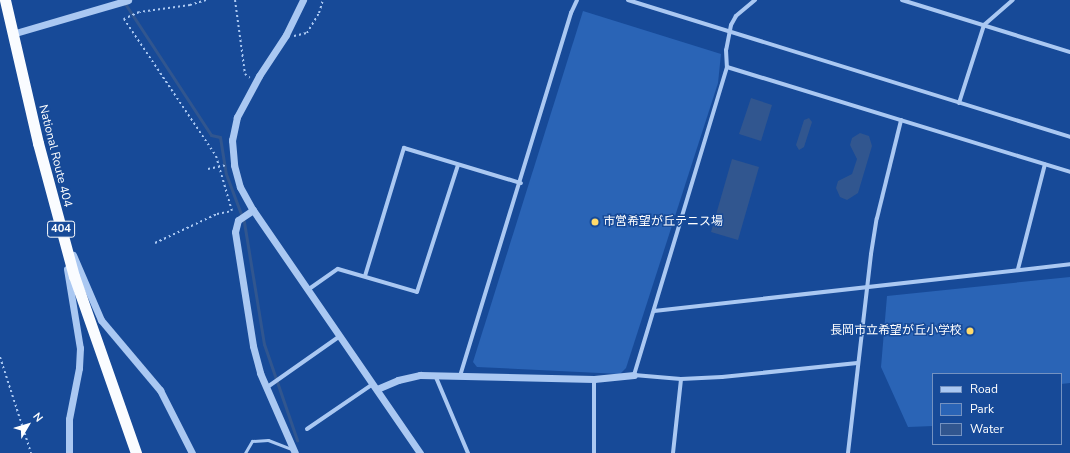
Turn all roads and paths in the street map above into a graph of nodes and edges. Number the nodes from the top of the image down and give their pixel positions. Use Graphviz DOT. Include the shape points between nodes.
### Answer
graph roads {
  1 [pos="5,0"];
  2 [pos="128,0"];
  3 [pos="206,0"];
  4 [pos="235,0"];
  5 [pos="303,0"];
  6 [pos="323,0"];
  7 [pos="577,0"];
  8 [pos="631,0"];
  9 [pos="754,0"];
  10 [pos="902,0"];
  11 [pos="1013,0"];
  12 [pos="984,25"];
  13 [pos="729,32"];
  14 [pos="12,34"];
  15 [pos="286,35"];
  16 [pos="1070,52"];
  17 [pos="727,67"];
  18 [pos="255,83"];
  19 [pos="959,103"];
  20 [pos="901,120"];
  21 [pos="1070,137"];
  22 [pos="1045,164"];
  23 [pos="234,165"];
  24 [pos="458,165"];
  25 [pos="220,166"];
  26 [pos="208,169"];
  27 [pos="1070,172"];
  28 [pos="521,183"];
  29 [pos="53,200"];
  30 [pos="253,210"];
  31 [pos="232,211"];
  32 [pos="238,220"];
  33 [pos="155,243"];
  34 [pos="1070,264"];
  35 [pos="1018,269"];
  36 [pos="365,276"];
  37 [pos="867,286"];
  38 [pos="309,288"];
  39 [pos="654,310"];
  40 [pos="340,336"];
  41 [pos="0,356"];
  42 [pos="857,362"];
  43 [pos="435,375"];
  44 [pos="634,375"];
  45 [pos="460,376"];
  46 [pos="594,379"];
  47 [pos="681,379"];
  48 [pos="375,386"];
  49 [pos="266,388"];
  50 [pos="307,429"];
  51 [pos="294,451"];
  52 [pos="31,453"];
  53 [pos="69,453"];
  54 [pos="136,453"];
  55 [pos="192,453"];
  56 [pos="245,453"];
  57 [pos="420,453"];
  58 [pos="468,453"];
  59 [pos="594,453"];
  60 [pos="673,453"];
  61 [pos="848,453"];
  1 -- 14 [label="highway, National Route 404 / 404"];
  2 -- 14 [label="street"];
  3 -- 25 [label="path" via="139,12 124,19"];
  4 -- 18 [label="path" via="245,74"];
  5 -- 15 [label="street"];
  6 -- 15 [label="path" via="319,13 307,33 302,36"];
  7 -- 28 [label="street"];
  8 -- 13 [label="street"];
  9 -- 13 [label="street" via="736,16"];
  10 -- 12 [label="street"];
  11 -- 12 [label="street"];
  12 -- 16 [label="street"];
  12 -- 19 [label="street"];
  13 -- 17 [label="street"];
  13 -- 19 [label="street"];
  14 -- 29 [label="highway, National Route 404 / 404"];
  15 -- 18 [label="street"];
  17 -- 20 [label="street"];
  17 -- 39 [label="street"];
  18 -- 23 [label="street" via="234,130"];
  19 -- 21 [label="street"];
  20 -- 22 [label="street"];
  20 -- 37 [label="street" via="877,218"];
  22 -- 27 [label="street"];
  22 -- 35 [label="street"];
  23 -- 25 [label="path"];
  23 -- 30 [label="street" via="240,187"];
  24 -- 28 [label="street"];
  24 -- 36 [label="street" via="417,292"];
  24 -- 36 [label="street" via="404,148"];
  25 -- 26 [label="path"];
  25 -- 31 [label="path"];
  28 -- 45 [label="street"];
  29 -- 53 [label="street" via="80,348 69,420"];
  29 -- 54 [label="highway, National Route 404 / 404" via="74,276"];
  29 -- 55 [label="street" via="81,277 101,320 160,390"];
  30 -- 32 [label="street"];
  30 -- 38 [label="street"];
  31 -- 32 [label="path"];
  31 -- 33 [label="path" via="217,214"];
  32 -- 49 [label="street" via="235,232 253,346"];
  34 -- 35 [label="street"];
  35 -- 37 [label="street"];
  36 -- 38 [label="street" via="338,269"];
  37 -- 39 [label="street"];
  37 -- 42 [label="street"];
  38 -- 40 [label="street"];
  39 -- 44 [label="street"];
  40 -- 48 [label="street"];
  40 -- 49 [label="street"];
  41 -- 52 [label="path"];
  42 -- 47 [label="street" via="776,372"];
  42 -- 61 [label="street"];
  43 -- 45 [label="street"];
  43 -- 48 [label="street"];
  43 -- 58 [label="street"];
  44 -- 46 [label="street"];
  44 -- 47 [label="street"];
  45 -- 46 [label="street"];
  46 -- 59 [label="street"];
  47 -- 60 [label="street"];
  48 -- 50 [label="street"];
  48 -- 57 [label="street"];
  49 -- 51 [label="street"];
  51 -- 56 [label="lane" via="268,440 252,441"];
}
